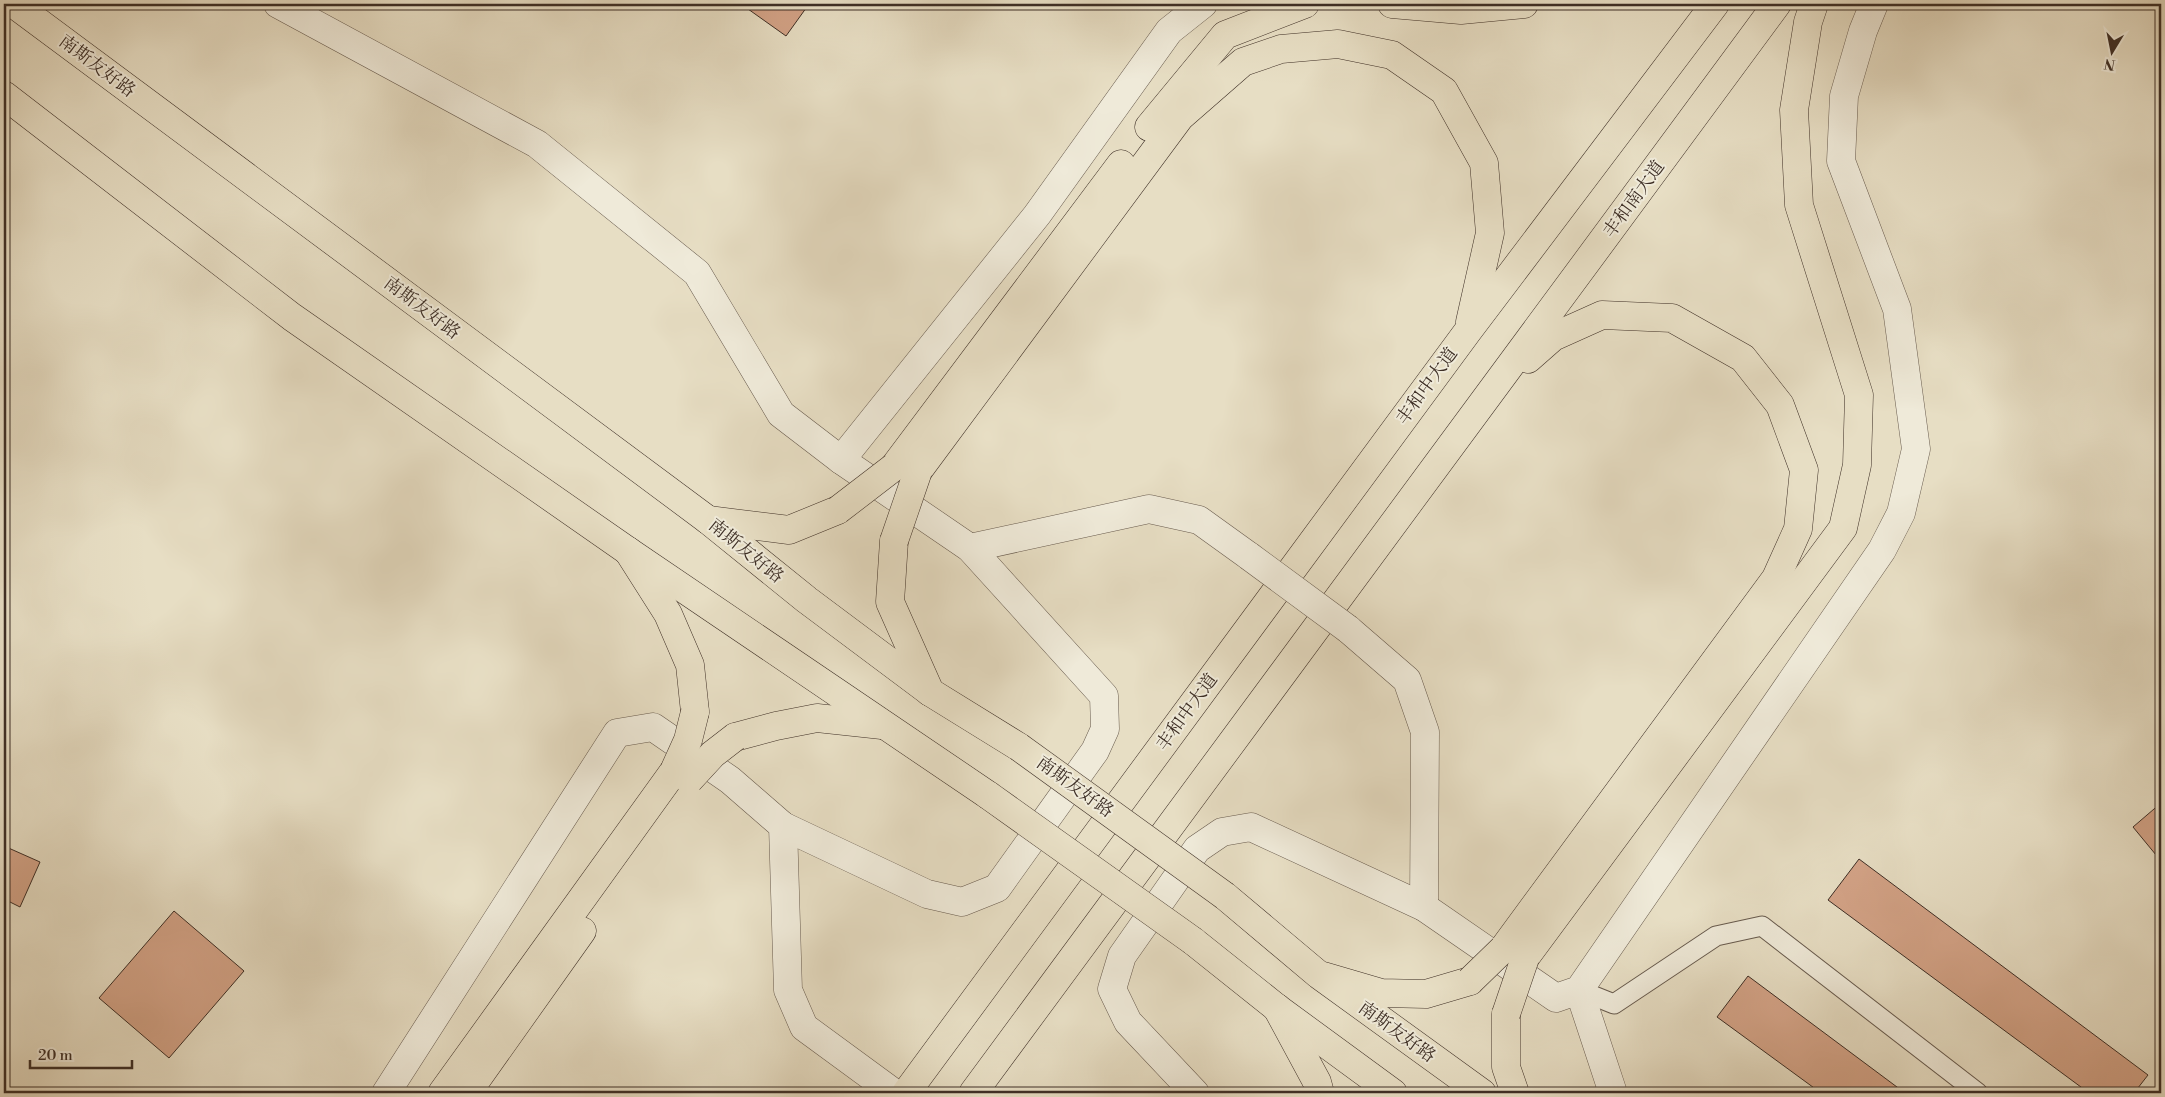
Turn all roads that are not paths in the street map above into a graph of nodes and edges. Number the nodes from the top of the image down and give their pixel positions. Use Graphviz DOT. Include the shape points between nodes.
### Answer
graph roads {
  1 [pos="14,4"];
  2 [pos="278,4"];
  3 [pos="1203,4"];
  4 [pos="1305,4"];
  5 [pos="1392,4"];
  6 [pos="1524,4"];
  7 [pos="1715,4"];
  8 [pos="1777,4"];
  9 [pos="1814,4"];
  10 [pos="1874,4"];
  11 [pos="4,95"];
  12 [pos="1468,331"];
  13 [pos="1490,394"];
  14 [pos="841,460"];
  15 [pos="906,469"];
  16 [pos="708,520"];
  17 [pos="970,548"];
  18 [pos="628,551"];
  19 [pos="930,692"];
  20 [pos="882,725"];
  21 [pos="682,776"];
  22 [pos="783,826"];
  23 [pos="1424,907"];
  24 [pos="1514,954"];
  25 [pos="1319,975"];
  26 [pos="1579,990"];
  27 [pos="1276,1008"];
  28 [pos="386,1093"];
  29 [pos="442,1093"];
  30 [pos="467,1093"];
  31 [pos="894,1093"];
  32 [pos="906,1093"];
  33 [pos="973,1093"];
  34 [pos="1195,1093"];
  35 [pos="1320,1093"];
  36 [pos="1393,1093"];
  37 [pos="1482,1093"];
  38 [pos="1515,1093"];
  39 [pos="1613,1093"];
  40 [pos="1978,1093"];
  1 -- 16 [label="main road, 南斯友好路"];
  2 -- 14 [label="street" via="537,144 697,273 781,414"];
  3 -- 14 [label="street" via="1169,31 1037,215"];
  4 -- 15 [label="main road" via="1225,35 1156,118"];
  5 -- 6 [label="main road" via="1461,10"];
  7 -- 12 [label="main road"];
  8 -- 13 [label="main road, 丰和南大道"];
  9 -- 24 [label="main road" via="1808,22 1794,110 1798,205 1859,395 1857,465 1843,528"];
  10 -- 26 [label="street" via="1844,96 1841,161 1897,309 1916,449 1901,513 1882,550"];
  11 -- 18 [label="main road" via="292,317"];
  12 -- 15 [label="main road" via="1490,233 1484,163 1444,91 1392,55 1338,44 1282,49 1243,62 1180,117"];
  12 -- 32 [label="main road, 丰和中大道"];
  13 -- 24 [label="main road" via="1553,337 1602,315 1672,318 1743,358 1780,405 1804,470 1798,528 1776,578"];
  13 -- 33 [label="main road"];
  14 -- 17 [label="street"];
  15 -- 16 [label="main road, bridge" via="838,510 789,530"];
  15 -- 19 [label="main road, bridge" via="894,541 890,602"];
  16 -- 19 [label="main road, 南斯友好路"];
  17 -- 22 [label="street" via="1104,696 1105,729 1095,751 997,888 962,902 927,894"];
  17 -- 23 [label="street, bridge" via="1149,509 1200,520 1348,629 1407,680 1425,732"];
  18 -- 20 [label="main road"];
  18 -- 21 [label="main road, bridge" via="668,614 690,665 695,712"];
  19 -- 25 [label="main road, 南斯友好路, bridge" via="1019,747 1225,896"];
  20 -- 21 [label="main road, bridge" via="817,718 776,726 735,737"];
  20 -- 27 [label="main road, bridge" via="988,795 1193,941"];
  21 -- 29 [label="main road"];
  21 -- 30 [label="main road"];
  22 -- 28 [label="street" via="730,780 653,728 616,733"];
  22 -- 31 [label="street" via="788,990 804,1026"];
  23 -- 26 [label="street" via="1556,998"];
  23 -- 34 [label="street" via="1251,827 1222,832 1197,849 1122,956 1112,989 1128,1022"];
  24 -- 25 [label="main road, bridge" via="1470,981 1426,994 1381,993"];
  24 -- 38 [label="main road, bridge" via="1506,1014 1506,1067"];
  25 -- 37 [label="main road, 南斯友好路"];
  26 -- 39 [label="street"];
  26 -- 40 [label="lane" via="1614,1004 1716,936 1762,926"];
  27 -- 35 [label="main road"];
  27 -- 36 [label="main road"];
}
